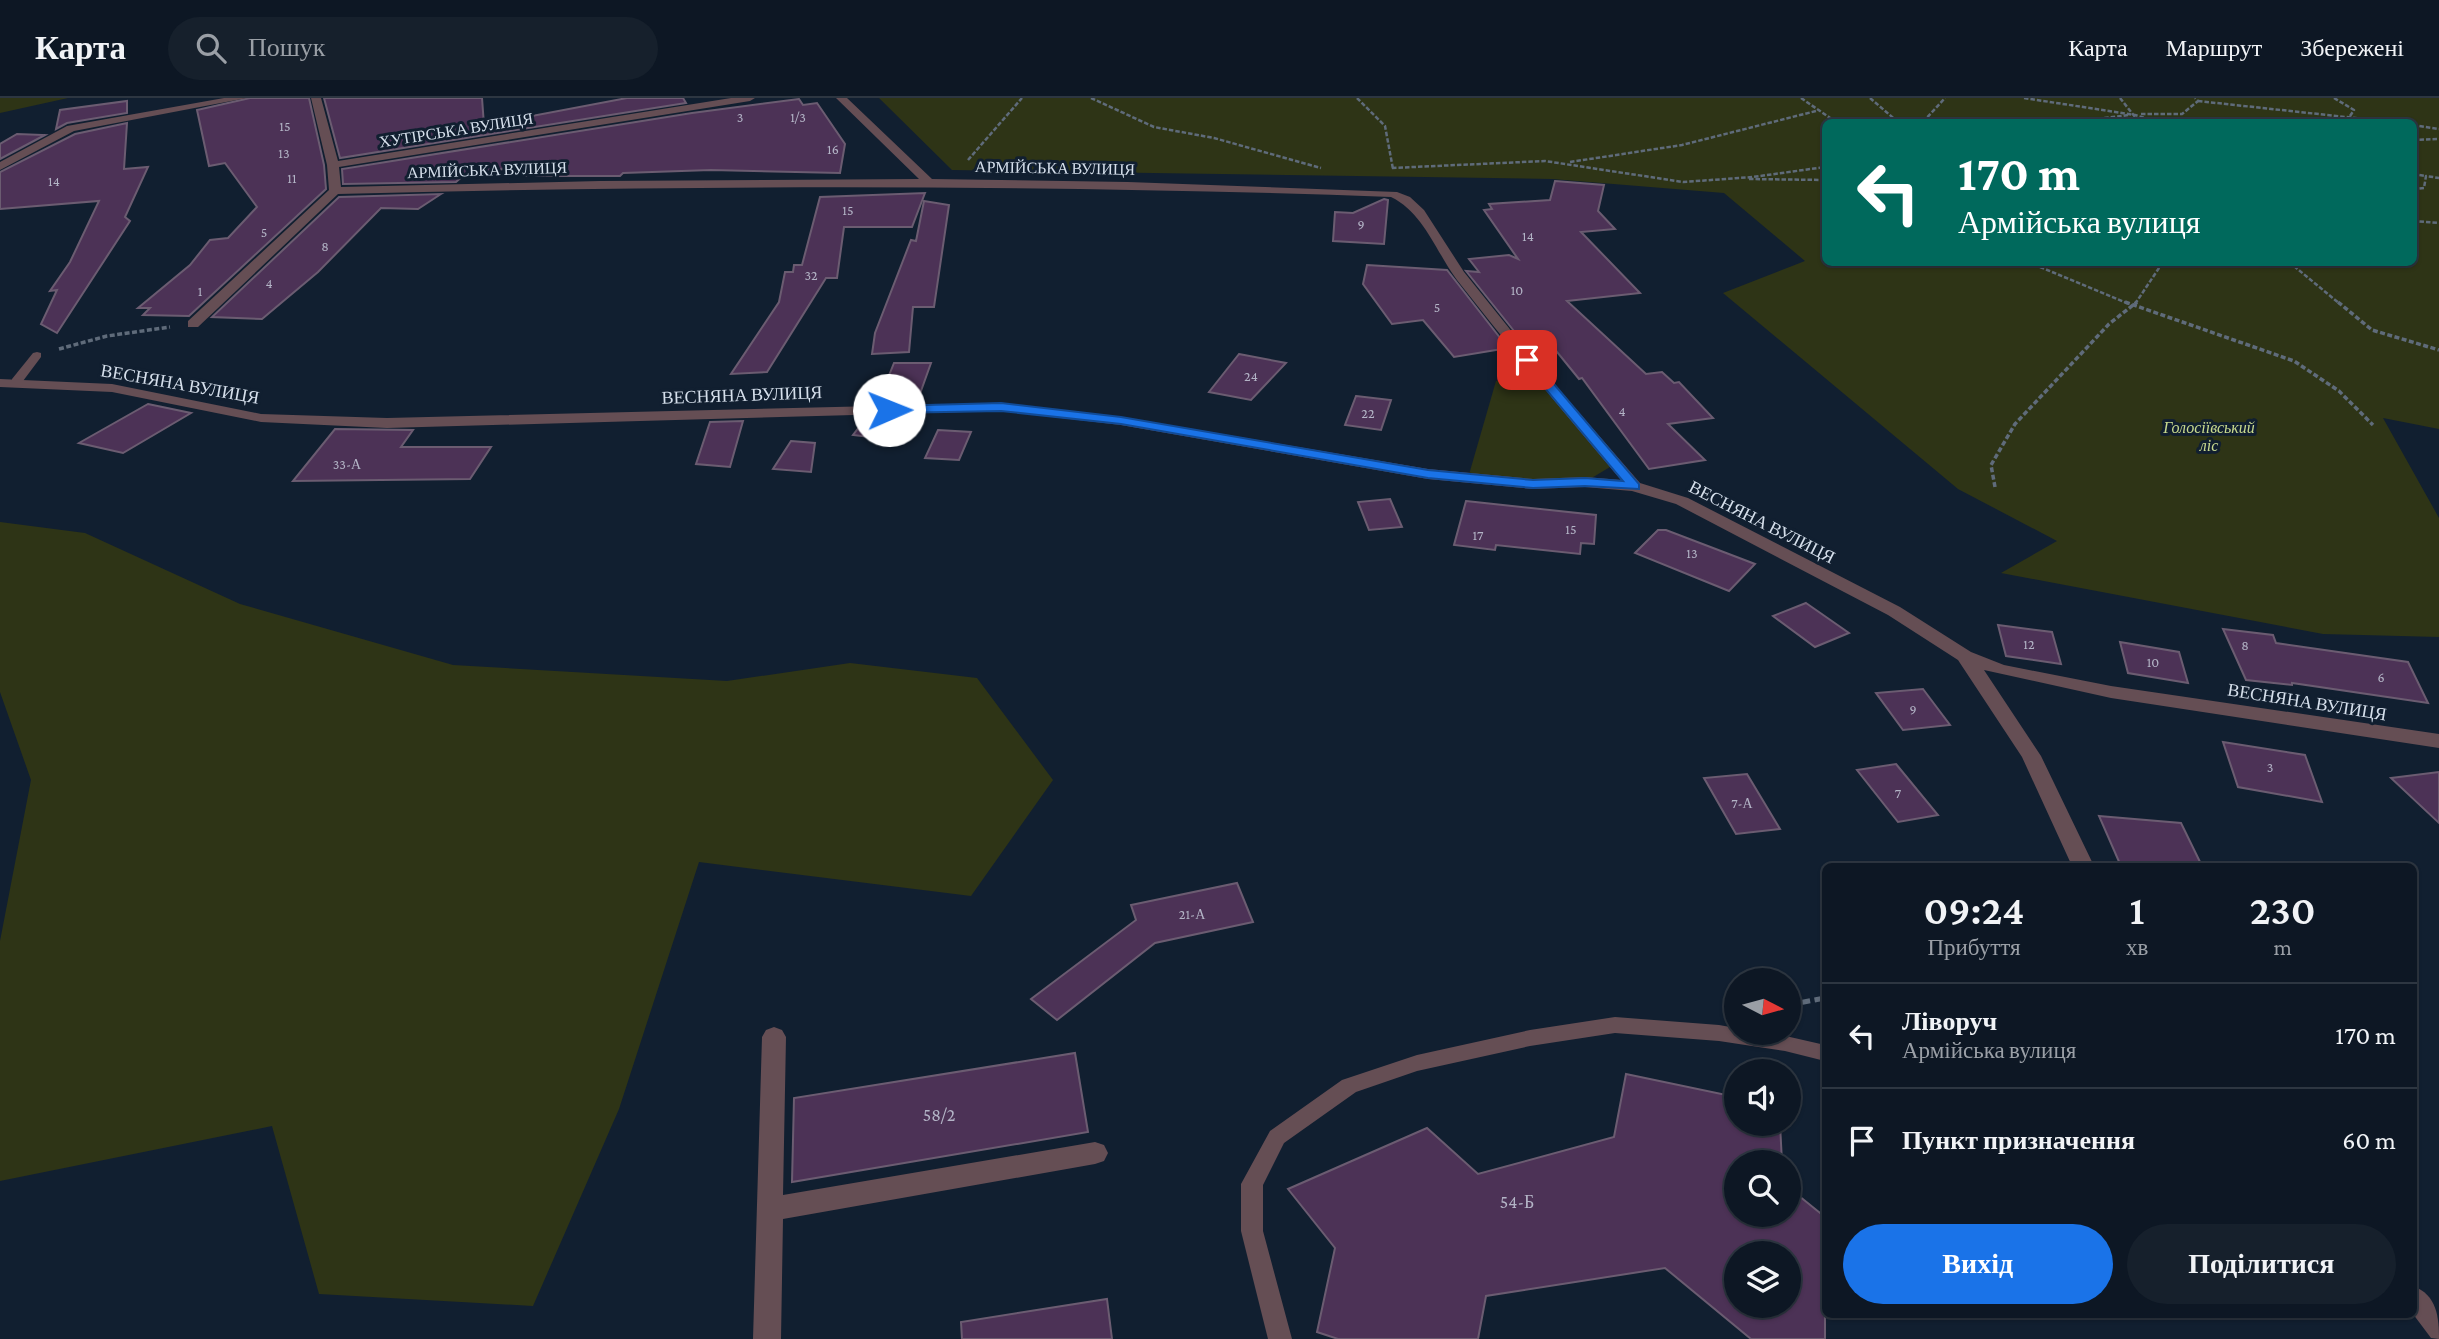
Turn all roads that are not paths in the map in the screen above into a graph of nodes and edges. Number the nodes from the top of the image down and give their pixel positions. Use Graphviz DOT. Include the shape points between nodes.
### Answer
graph roads {
  1 [pos="242,98"];
  2 [pos="316,98"];
  3 [pos="750,98"];
  4 [pos="841,98"];
  5 [pos="332,165"];
  6 [pos="0,167"];
  7 [pos="928,182"];
  8 [pos="335,191"];
  9 [pos="192,324"];
  10 [pos="37,355"];
  11 [pos="8,383"];
  12 [pos="1634,486"];
  13 [pos="1965,656"];
  14 [pos="2439,741"];
  15 [pos="2081,863"];
  16 [pos="774,1037"];
  17 [pos="1822,1052"];
  18 [pos="1095,1153"];
  19 [pos="769,1209"];
  20 [pos="2417,1301"];
  21 [pos="2439,1330"];
  22 [pos="767,1339"];
  23 [pos="1280,1339"];
  1 -- 6 [label="street" via="71,128"];
  2 -- 5 [label="street"];
  3 -- 5 [label="street, ХУТІРСЬКА ВУЛИЦЯ"];
  4 -- 7 [label="street"];
  5 -- 8 [label="street"];
  7 -- 8 [label="street, АРМІЙСЬКА ВУЛИЦЯ"];
  7 -- 12 [label="street, АРМІЙСЬКА ВУЛИЦЯ" via="1393,194 1420,213 1459,274"];
  8 -- 9 [label="street"];
  10 -- 11 [label="lane"];
  11 -- 12 [label="street, ВЕСНЯНА ВУЛИЦЯ" via="111,388 261,418 387,423 1001,407 1121,421 1428,474 1533,484"];
  12 -- 13 [label="street, ВЕСНЯНА ВУЛИЦЯ" via="1682,501 1894,611"];
  13 -- 14 [label="street, ВЕСНЯНА ВУЛИЦЯ" via="2000,670 2111,692"];
  13 -- 15 [label="street" via="2031,755"];
  16 -- 19 [label="street"];
  17 -- 23 [label="lane" via="1720,1033 1615,1025 1417,1063 1349,1086 1277,1138 1252,1184 1252,1231"];
  18 -- 19 [label="street"];
  19 -- 22 [label="street"];
  20 -- 21 [label="lane"];
}
